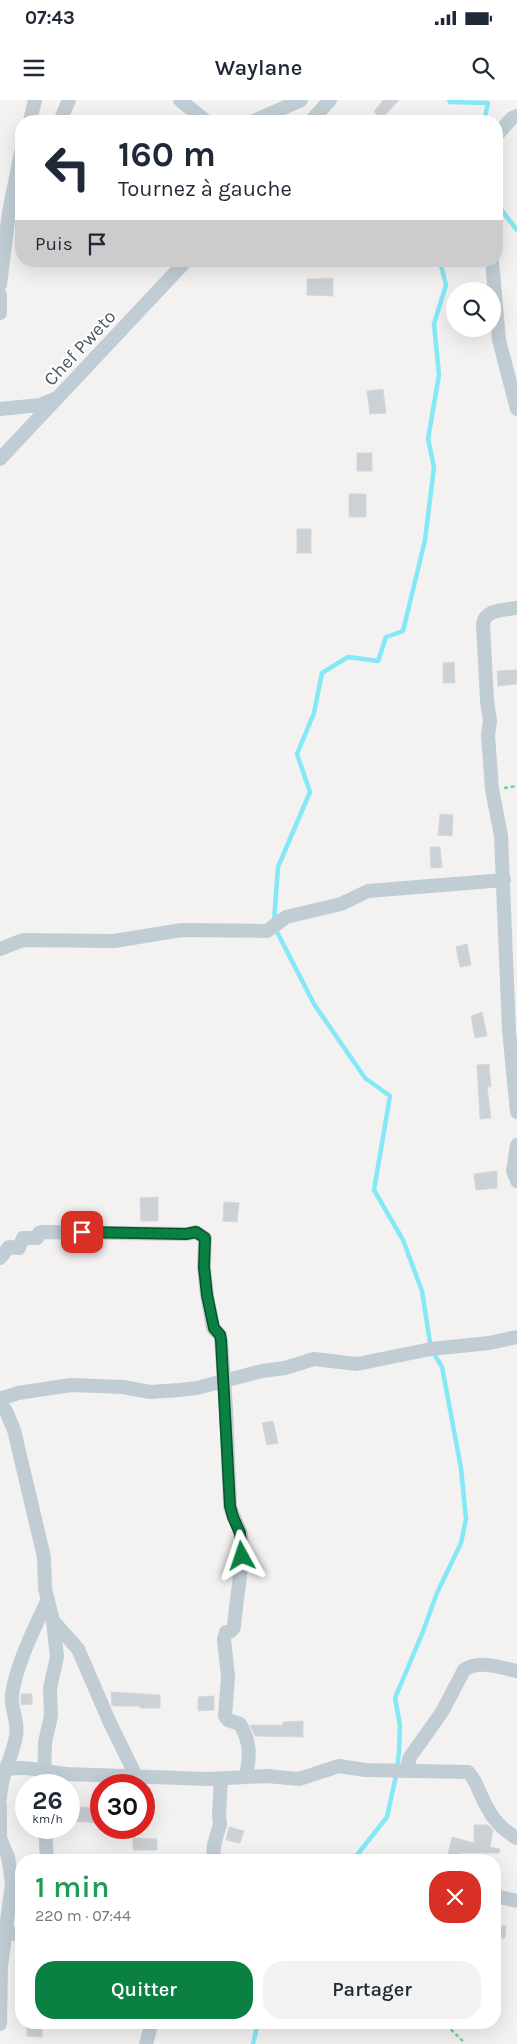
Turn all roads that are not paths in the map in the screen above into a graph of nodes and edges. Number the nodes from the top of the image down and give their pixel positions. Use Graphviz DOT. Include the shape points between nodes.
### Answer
graph roads {
  1 [pos="35,100"];
  2 [pos="69,100"];
  3 [pos="180,100"];
  4 [pos="301,100"];
  5 [pos="330,100"];
  6 [pos="31,115"];
  7 [pos="63,115"];
  8 [pos="199,115"];
  9 [pos="267,115"];
  10 [pos="316,115"];
  11 [pos="517,116"];
  12 [pos="503,128"];
  13 [pos="15,182"];
  14 [pos="3,244"];
  15 [pos="180,267"];
  16 [pos="493,267"];
  17 [pos="0,285"];
  18 [pos="0,295"];
  19 [pos="0,313"];
  20 [pos="60,397"];
  21 [pos="517,408"];
  22 [pos="0,409"];
  23 [pos="0,460"];
  24 [pos="517,608"];
  25 [pos="504,880"];
  26 [pos="0,949"];
  27 [pos="517,1112"];
  28 [pos="517,1145"];
  29 [pos="517,1181"];
  30 [pos="0,1258"];
  31 [pos="517,1337"];
  32 [pos="223,1381"];
  33 [pos="0,1399"];
  34 [pos="0,1404"];
  35 [pos="47,1601"];
  36 [pos="53,1621"];
  37 [pos="517,1671"];
  38 [pos="3,1771"];
  39 [pos="406,1771"];
  40 [pos="40,1774"];
  41 [pos="44,1774"];
  42 [pos="135,1774"];
  43 [pos="246,1776"];
  44 [pos="155,1777"];
  45 [pos="221,1779"];
  46 [pos="0,1798"];
  47 [pos="0,1806"];
  48 [pos="517,1838"];
  49 [pos="46,1839"];
  50 [pos="47,1854"];
  51 [pos="213,1854"];
  52 [pos="501,1897"];
  53 [pos="517,1900"];
  54 [pos="2,1932"];
  55 [pos="15,1934"];
  56 [pos="0,2024"];
  57 [pos="150,2029"];
  58 [pos="146,2044"];
  1 -- 6 [label="street"];
  2 -- 7 [label="street"];
  3 -- 8 [label="street"];
  4 -- 9 [label="street"];
  5 -- 10 [label="street"];
  11 -- 12 [label="street"];
  13 -- 14 [label="street"];
  14 -- 17 [label="street"];
  15 -- 20 [label="street, Chef Pweto"];
  16 -- 21 [label="street" via="499,340"];
  18 -- 19 [label="street"];
  20 -- 22 [label="street" via="40,405"];
  20 -- 23 [label="street, Chef Pweto"];
  24 -- 25 [label="street" via="489,613 483,619 491,780 501,836"];
  25 -- 26 [label="street" via="368,891 341,904 286,917 267,931 182,930 114,941 23,940"];
  25 -- 27 [label="street" via="509,1030"];
  28 -- 29 [label="street" via="513,1171"];
  30 -- 32 [label="street" via="9,1247 19,1248 23,1238 34,1239 42,1232 200,1233 206,1242 207,1295 214,1328 220,1335"];
  31 -- 32 [label="street" via="489,1344 431,1348 357,1364 314,1359"];
  32 -- 33 [label="street" via="197,1388 158,1392 123,1387 61,1386 9,1394"];
  32 -- 43 [label="street" via="230,1506 240,1533 242,1556 234,1627 226,1632 224,1639 228,1677 225,1716 239,1723 245,1736 250,1751"];
  34 -- 35 [label="street" via="14,1430 44,1557"];
  35 -- 36 [label="street"];
  35 -- 38 [label="street" via="12,1694 17,1733 12,1755"];
  36 -- 41 [label="street" via="57,1657 50,1688 51,1716 45,1742"];
  36 -- 42 [label="street" via="78,1649"];
  37 -- 39 [label="street" via="482,1664 464,1670 442,1712 410,1756"];
  38 -- 40 [label="street" via="34,1768"];
  38 -- 46 [label="street"];
  39 -- 43 [label="street" via="339,1766 299,1779"];
  39 -- 48 [label="street" via="468,1772 496,1822"];
  43 -- 45 [label="street"];
  44 -- 45 [label="street"];
  45 -- 51 [label="street" via="220,1824"];
  47 -- 54 [label="street" via="0,1838 8,1857 12,1883"];
  49 -- 50 [label="street"];
  52 -- 53 [label="street"];
  54 -- 55 [label="street"];
  54 -- 56 [label="street"];
  57 -- 58 [label="street"];
}
